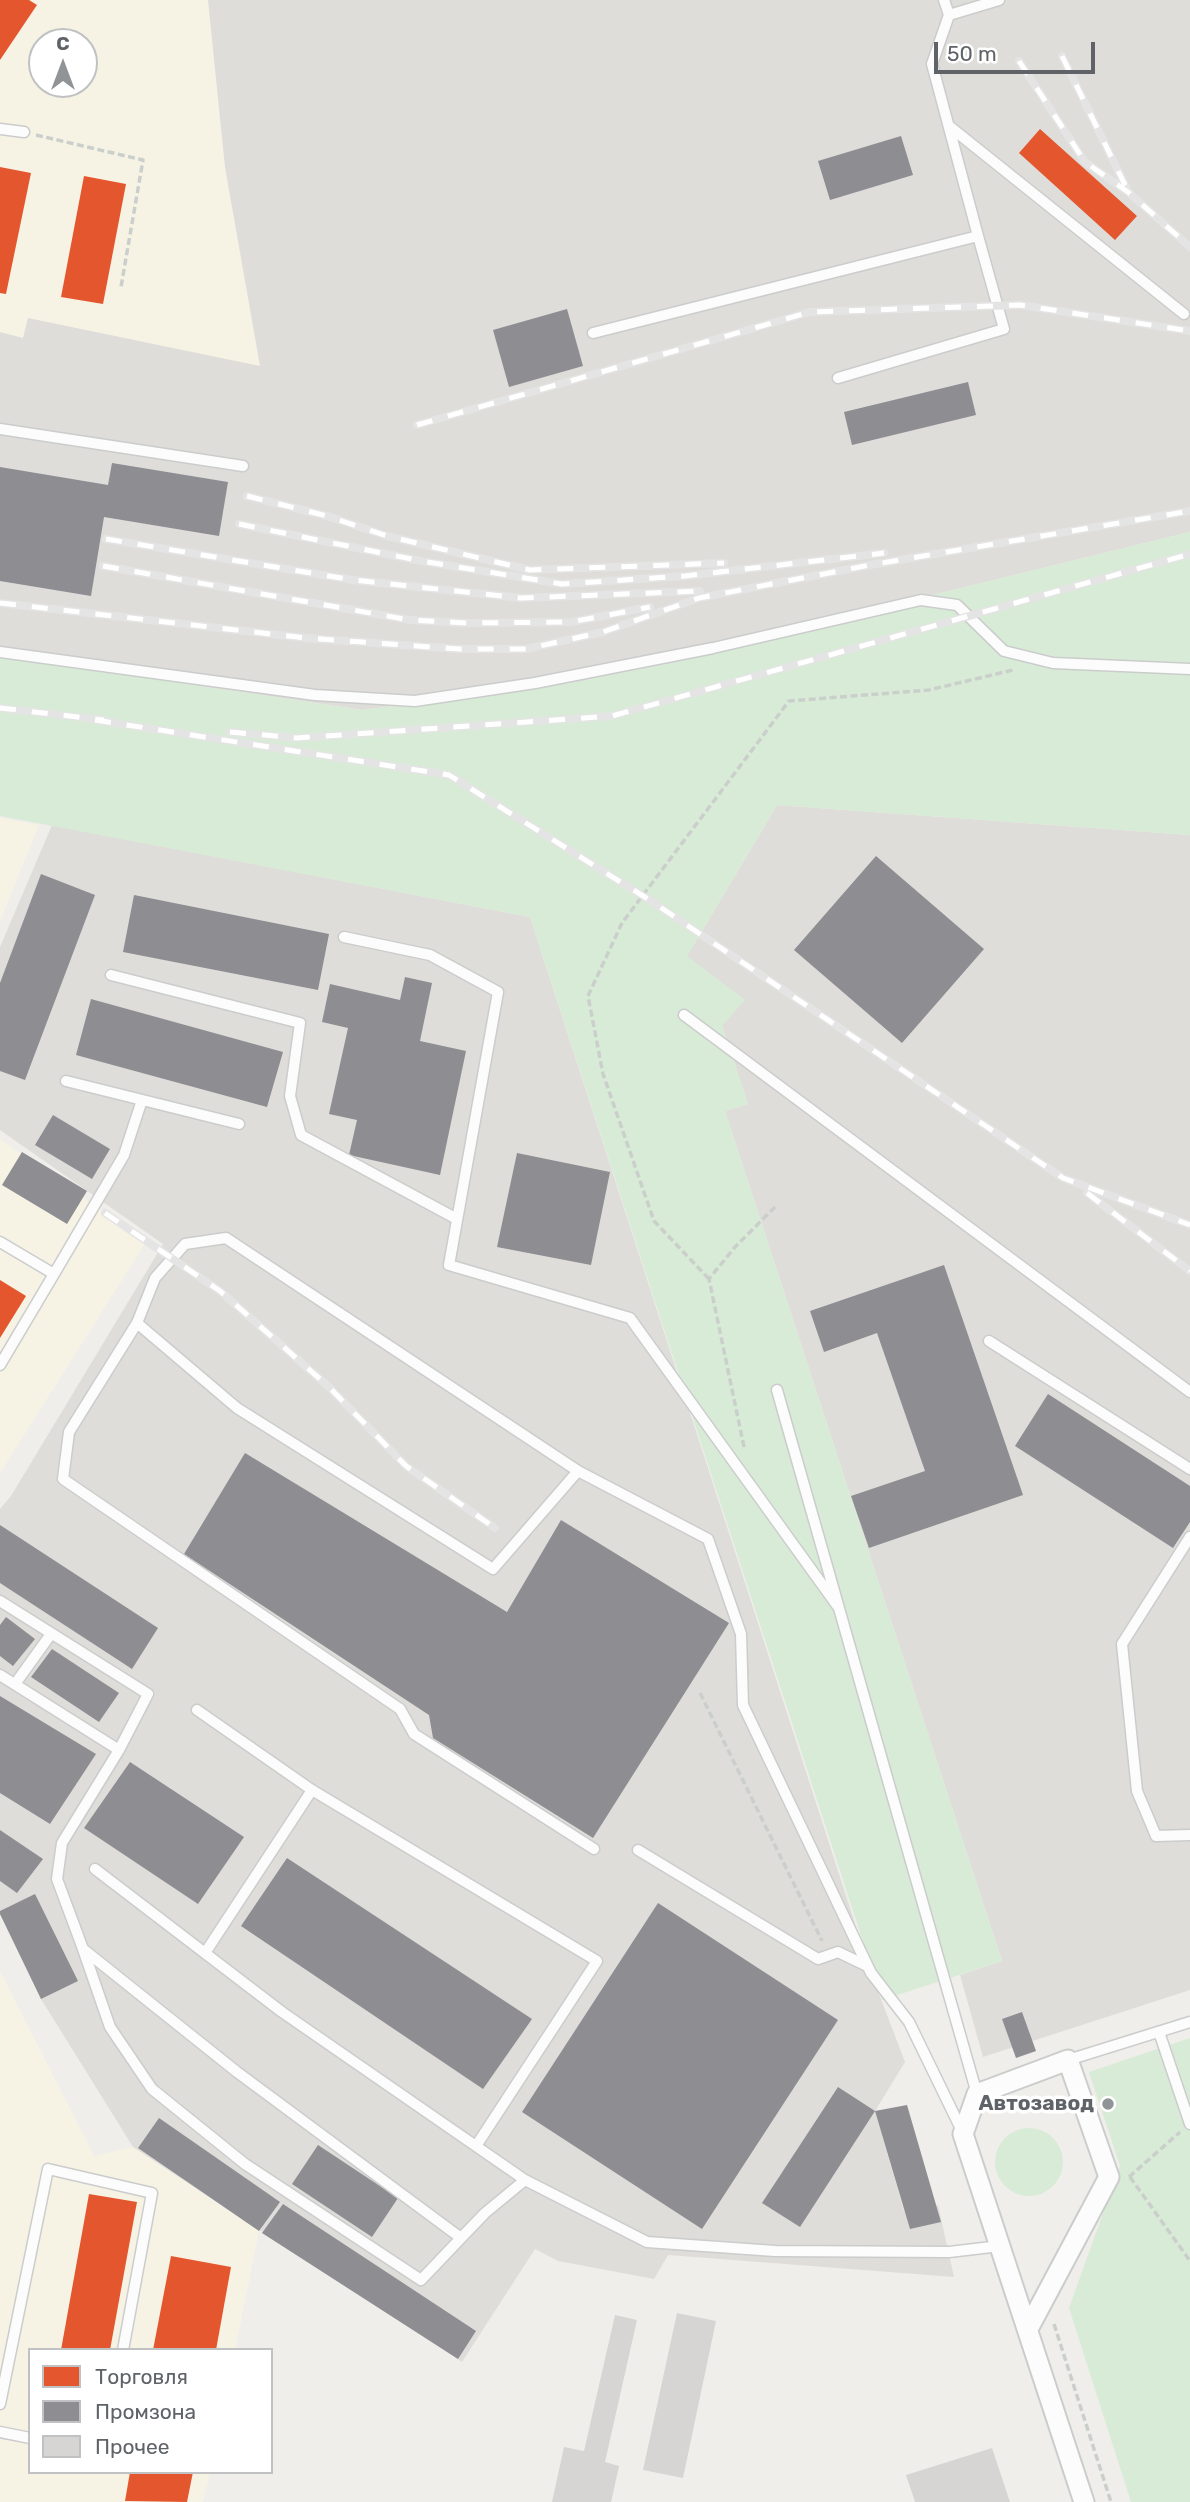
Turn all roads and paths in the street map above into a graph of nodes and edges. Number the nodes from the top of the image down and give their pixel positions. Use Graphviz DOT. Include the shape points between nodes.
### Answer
graph roads {
  1 [pos="944,0"];
  2 [pos="999,0"];
  3 [pos="949,15"];
  4 [pos="948,125"];
  5 [pos="0,129"];
  6 [pos="24,132"];
  7 [pos="978,236"];
  8 [pos="121,287"];
  9 [pos="1184,314"];
  10 [pos="593,333"];
  11 [pos="838,378"];
  12 [pos="0,429"];
  13 [pos="243,466"];
  14 [pos="0,652"];
  15 [pos="1024,667"];
  16 [pos="1190,669"];
  17 [pos="344,937"];
  18 [pos="111,975"];
  19 [pos="684,1015"];
  20 [pos="66,1081"];
  21 [pos="142,1100"];
  22 [pos="239,1124"];
  23 [pos="777,1205"];
  24 [pos="457,1219"];
  25 [pos="0,1242"];
  26 [pos="54,1275"];
  27 [pos="709,1279"];
  28 [pos="137,1323"];
  29 [pos="989,1340"];
  30 [pos="0,1365"];
  31 [pos="778,1390"];
  32 [pos="1190,1392"];
  33 [pos="744,1448"];
  34 [pos="1190,1469"];
  35 [pos="578,1471"];
  36 [pos="1190,1537"];
  37 [pos="0,1601"];
  38 [pos="839,1608"];
  39 [pos="51,1634"];
  40 [pos="0,1675"];
  41 [pos="15,1684"];
  42 [pos="700,1693"];
  43 [pos="197,1710"];
  44 [pos="119,1750"];
  45 [pos="312,1790"];
  46 [pos="1190,1835"];
  47 [pos="594,1849"];
  48 [pos="638,1850"];
  49 [pos="95,1869"];
  50 [pos="83,1949"];
  51 [pos="205,1953"];
  52 [pos="829,1955"];
  53 [pos="868,1966"];
  54 [pos="1190,2022"];
  55 [pos="1159,2032"];
  56 [pos="1069,2060"];
  57 [pos="977,2094"];
  58 [pos="1190,2124"];
  59 [pos="963,2134"];
  60 [pos="476,2146"];
  61 [pos="1109,2177"];
  62 [pos="1129,2177"];
  63 [pos="525,2180"];
  64 [pos="461,2238"];
  65 [pos="1000,2246"];
  66 [pos="1190,2260"];
  67 [pos="1045,2297"];
  68 [pos="1029,2327"];
  69 [pos="123,2348"];
  70 [pos="0,2404"];
  71 [pos="0,2432"];
  72 [pos="28,2438"];
  73 [pos="1084,2502"];
  74 [pos="1111,2502"];
  1 -- 3 [label="lane"];
  2 -- 3 [label="lane"];
  3 -- 4 [label="lane" via="932,64"];
  4 -- 7 [label="lane"];
  4 -- 9 [label="lane"];
  5 -- 6 [label="lane"];
  6 -- 8 [label="path" via="143,160"];
  7 -- 10 [label="lane"];
  7 -- 11 [label="lane" via="1004,329"];
  12 -- 13 [label="lane"];
  14 -- 16 [label="lane" via="315,695 415,701 699,651 921,600 957,605 1004,651 1053,663"];
  15 -- 27 [label="path" via="929,690 789,701 622,923 589,996 603,1074 654,1221"];
  17 -- 24 [label="lane" via="430,955 498,992"];
  18 -- 24 [label="lane" via="300,1023 290,1096 301,1135"];
  19 -- 32 [label="lane"];
  20 -- 21 [label="lane"];
  21 -- 22 [label="lane"];
  21 -- 26 [label="lane" via="124,1154"];
  23 -- 27 [label="path"];
  24 -- 38 [label="lane" via="449,1265 630,1318"];
  25 -- 26 [label="lane"];
  26 -- 30 [label="lane"];
  27 -- 33 [label="path"];
  28 -- 35 [label="lane" via="155,1278 185,1244 226,1238"];
  28 -- 35 [label="lane" via="237,1408 493,1569"];
  28 -- 47 [label="lane" via="69,1432 63,1479 400,1709 414,1734"];
  29 -- 34 [label="lane"];
  31 -- 38 [label="lane"];
  35 -- 53 [label="lane" via="708,1539 741,1634 743,1705"];
  36 -- 46 [label="lane" via="1122,1644 1137,1791 1156,1836"];
  37 -- 39 [label="lane"];
  38 -- 57 [label="lane"];
  39 -- 41 [label="lane"];
  39 -- 44 [label="lane" via="148,1694"];
  40 -- 41 [label="lane"];
  41 -- 44 [label="lane"];
  42 -- 52 [label="path"];
  43 -- 45 [label="lane"];
  44 -- 50 [label="lane" via="62,1843 57,1879"];
  45 -- 51 [label="lane"];
  45 -- 60 [label="lane" via="597,1961"];
  48 -- 52 [label="lane" via="818,1959"];
  49 -- 51 [label="lane"];
  50 -- 64 [label="lane" via="237,2072"];
  50 -- 64 [label="lane" via="110,2027 152,2089 245,2164 421,2280"];
  51 -- 60 [label="lane"];
  52 -- 53 [label="lane" via="838,1952"];
  53 -- 59 [label="lane" via="909,2022"];
  54 -- 55 [label="lane"];
  55 -- 56 [label="lane"];
  55 -- 58 [label="lane"];
  56 -- 57 [label="street"];
  56 -- 61 [label="street"];
  57 -- 59 [label="street"];
  58 -- 62 [label="path"];
  59 -- 65 [label="street"];
  60 -- 63 [label="lane"];
  61 -- 62 [label="path"];
  61 -- 67 [label="street"];
  62 -- 66 [label="path"];
  63 -- 64 [label="lane"];
  63 -- 65 [label="lane" via="647,2242 775,2251 949,2252"];
  65 -- 68 [label="street"];
  67 -- 68 [label="street"];
  67 -- 74 [label="path"];
  68 -- 73 [label="street"];
  69 -- 70 [label="lane" via="152,2193 48,2169"];
  71 -- 72 [label="lane"];
}
